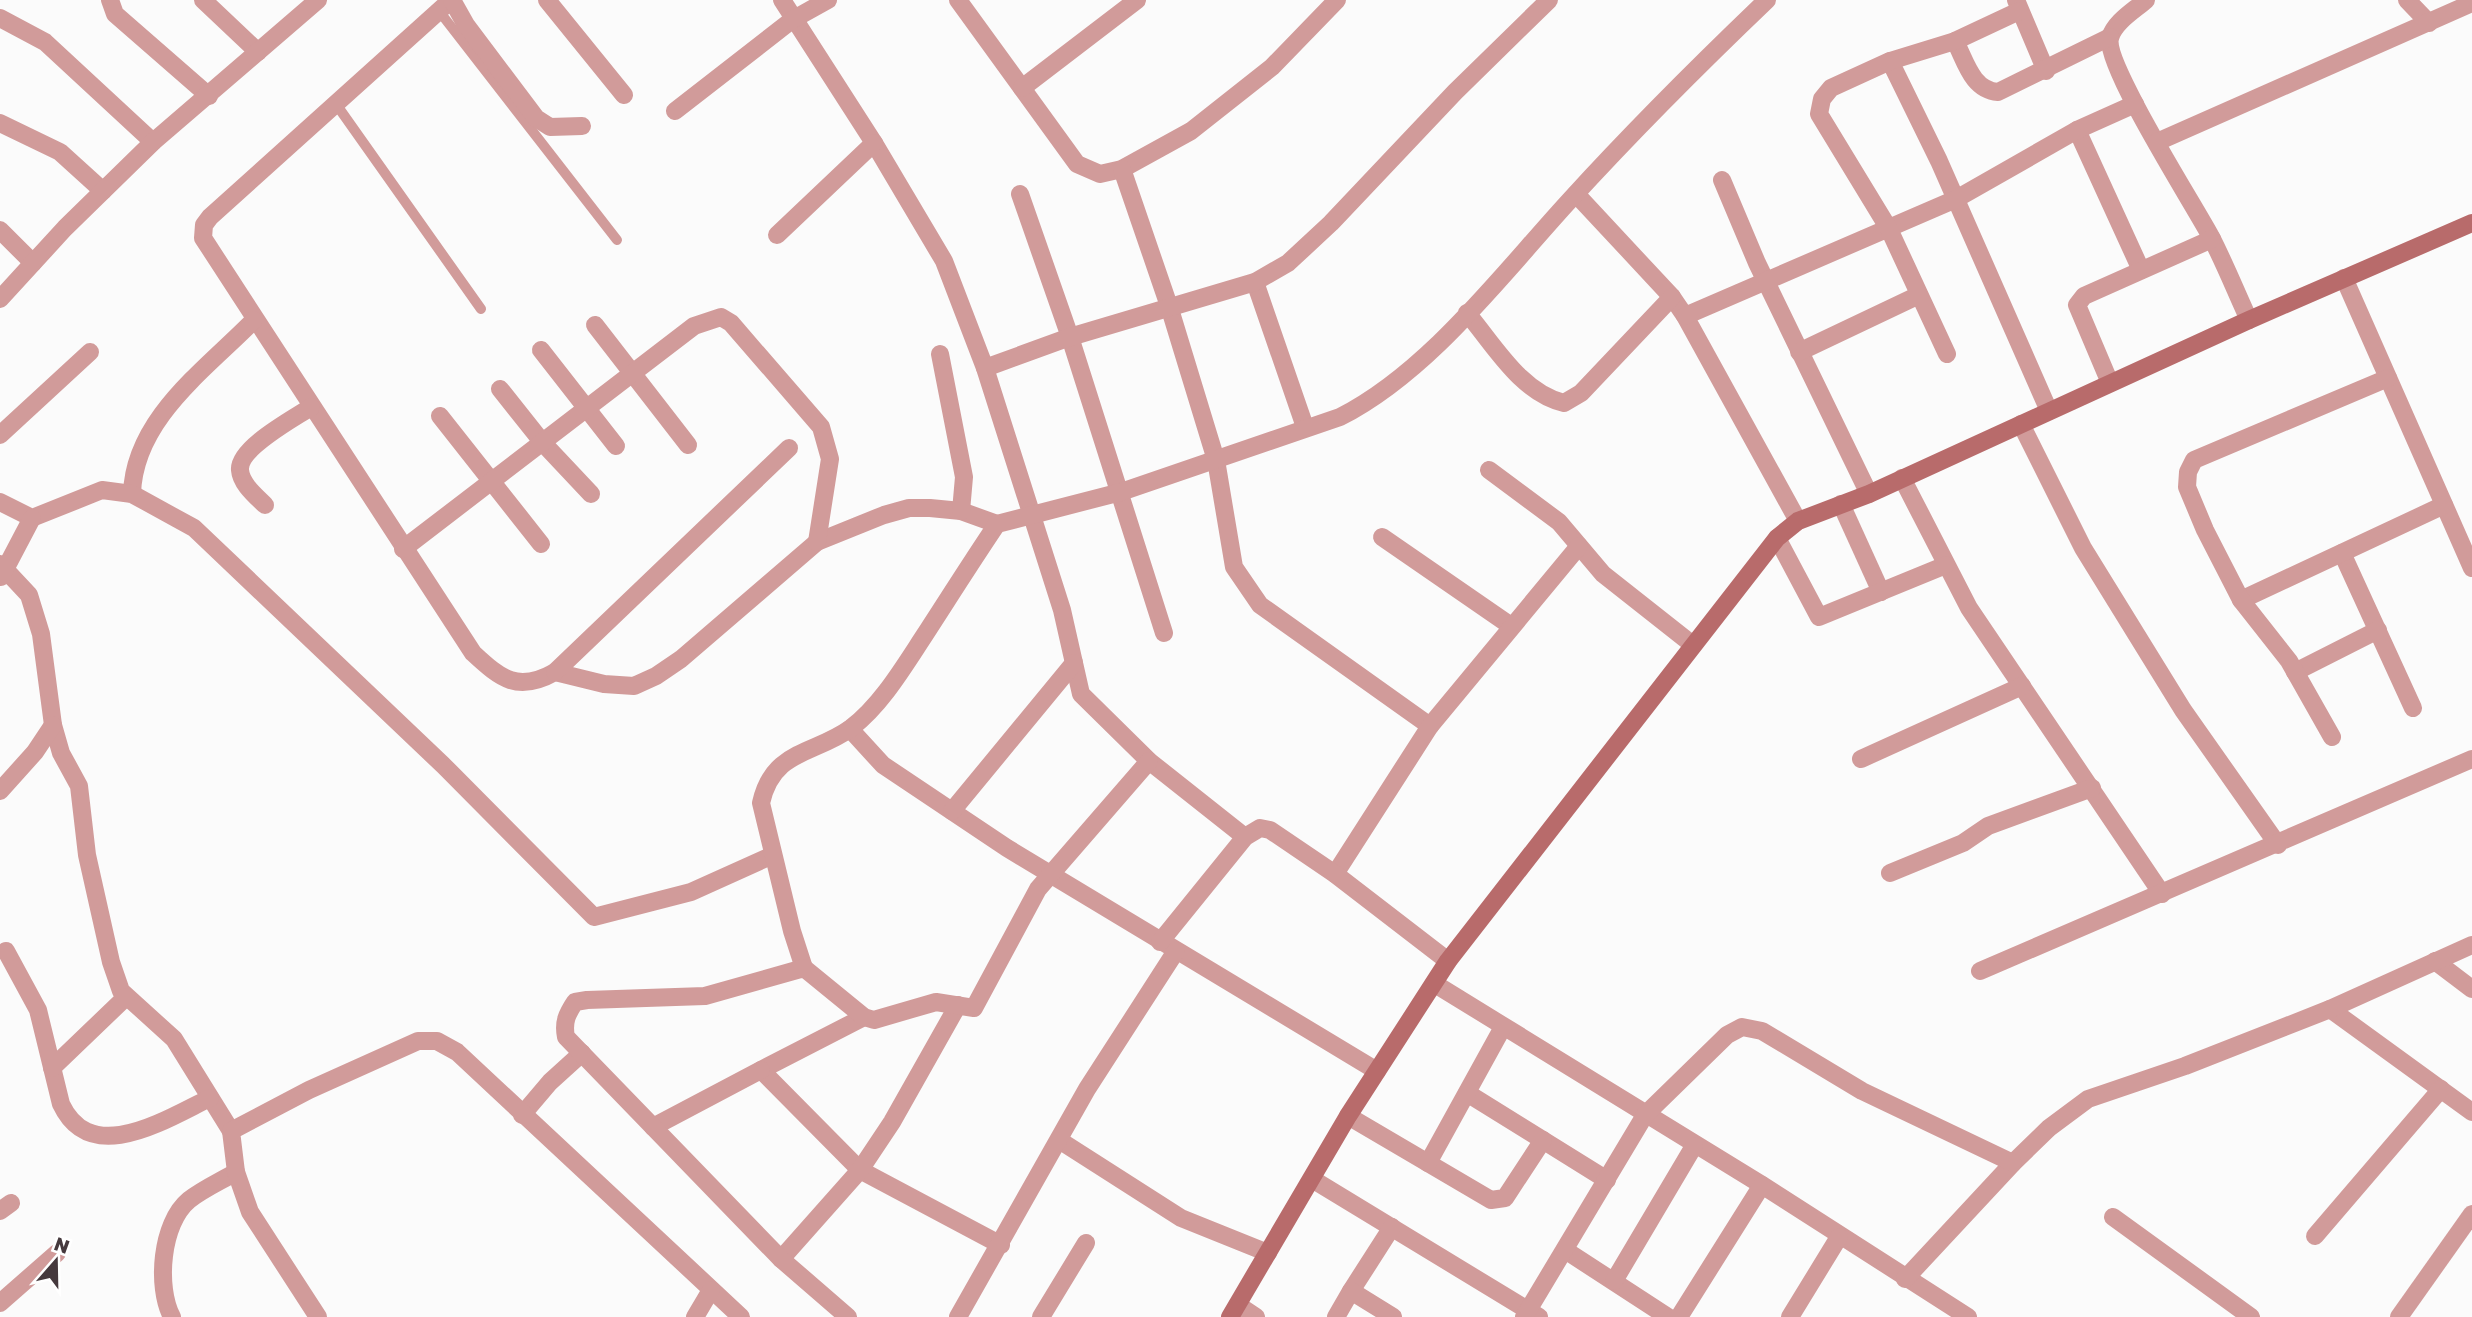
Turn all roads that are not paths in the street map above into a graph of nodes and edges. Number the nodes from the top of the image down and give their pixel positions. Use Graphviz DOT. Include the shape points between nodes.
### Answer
graph roads {
  1 [pos="110,0"];
  2 [pos="203,0"];
  3 [pos="318,0"];
  4 [pos="547,0"];
  5 [pos="782,0"];
  6 [pos="828,0"];
  7 [pos="958,0"];
  8 [pos="1137,0"];
  9 [pos="1337,0"];
  10 [pos="1549,0"];
  11 [pos="1767,0"];
  12 [pos="2146,0"];
  13 [pos="2407,0"];
  14 [pos="2472,3"];
  15 [pos="447,4"];
  16 [pos="2018,6"];
  17 [pos="0,19"];
  18 [pos="792,20"];
  19 [pos="2429,23"];
  20 [pos="2110,37"];
  21 [pos="1955,41"];
  22 [pos="258,52"];
  23 [pos="1890,61"];
  24 [pos="2046,71"];
  25 [pos="1021,88"];
  26 [pos="625,95"];
  27 [pos="209,96"];
  28 [pos="336,104"];
  29 [pos="2135,104"];
  30 [pos="675,111"];
  31 [pos="0,123"];
  32 [pos="582,126"];
  33 [pos="2077,130"];
  34 [pos="153,142"];
  35 [pos="2157,142"];
  36 [pos="874,143"];
  37 [pos="1122,169"];
  38 [pos="1722,180"];
  39 [pos="103,191"];
  40 [pos="1020,194"];
  41 [pos="1576,194"];
  42 [pos="1956,199"];
  43 [pos="2472,223"];
  44 [pos="1889,229"];
  45 [pos="0,230"];
  46 [pos="777,235"];
  47 [pos="2212,239"];
  48 [pos="617,240"];
  49 [pos="33,262"];
  50 [pos="2141,270"];
  51 [pos="2344,278"];
  52 [pos="1255,282"];
  53 [pos="1767,283"];
  54 [pos="1919,295"];
  55 [pos="1672,297"];
  56 [pos="0,299"];
  57 [pos="1169,306"];
  58 [pos="481,309"];
  59 [pos="1467,313"];
  60 [pos="1685,316"];
  61 [pos="254,320"];
  62 [pos="2249,320"];
  63 [pos="595,325"];
  64 [pos="1070,337"];
  65 [pos="541,350"];
  66 [pos="90,352"];
  67 [pos="1799,352"];
  68 [pos="940,354"];
  69 [pos="1947,354"];
  70 [pos="985,368"];
  71 [pos="634,374"];
  72 [pos="2388,378"];
  73 [pos="2110,383"];
  74 [pos="499,389"];
  75 [pos="311,407"];
  76 [pos="588,410"];
  77 [pos="2049,411"];
  78 [pos="440,416"];
  79 [pos="2021,424"];
  80 [pos="1305,428"];
  81 [pos="0,435"];
  82 [pos="543,443"];
  83 [pos="688,445"];
  84 [pos="616,446"];
  85 [pos="789,448"];
  86 [pos="1216,460"];
  87 [pos="1489,470"];
  88 [pos="1902,478"];
  89 [pos="491,482"];
  90 [pos="1121,492"];
  91 [pos="132,494"];
  92 [pos="591,494"];
  93 [pos="1869,494"];
  94 [pos="0,502"];
  95 [pos="1841,504"];
  96 [pos="265,505"];
  97 [pos="2444,505"];
  98 [pos="961,511"];
  99 [pos="1032,517"];
  100 [pos="32,518"];
  101 [pos="1798,521"];
  102 [pos="997,524"];
  103 [pos="1382,537"];
  104 [pos="1777,538"];
  105 [pos="817,542"];
  106 [pos="541,544"];
  107 [pos="1579,546"];
  108 [pos="403,549"];
  109 [pos="2342,553"];
  110 [pos="1945,565"];
  111 [pos="2472,568"];
  112 [pos="2,570"];
  113 [pos="1881,592"];
  114 [pos="2241,600"];
  115 [pos="1511,626"];
  116 [pos="2378,631"];
  117 [pos="1164,633"];
  118 [pos="1693,645"];
  119 [pos="1074,663"];
  120 [pos="555,672"];
  121 [pos="2295,672"];
  122 [pos="2022,686"];
  123 [pos="2413,708"];
  124 [pos="53,725"];
  125 [pos="1430,726"];
  126 [pos="850,729"];
  127 [pos="2332,737"];
  128 [pos="1861,759"];
  129 [pos="2472,759"];
  130 [pos="1149,761"];
  131 [pos="2092,788"];
  132 [pos="0,791"];
  133 [pos="952,811"];
  134 [pos="1245,837"];
  135 [pos="2278,845"];
  136 [pos="773,855"];
  137 [pos="1890,873"];
  138 [pos="1335,874"];
  139 [pos="1050,875"];
  140 [pos="2162,894"];
  141 [pos="2472,945"];
  142 [pos="1168,947"];
  143 [pos="6,951"];
  144 [pos="1448,961"];
  145 [pos="2435,961"];
  146 [pos="804,968"];
  147 [pos="1980,971"];
  148 [pos="1435,984"];
  149 [pos="2472,989"];
  150 [pos="126,997"];
  151 [pos="958,1005"];
  152 [pos="2330,1009"];
  153 [pos="864,1017"];
  154 [pos="1503,1027"];
  155 [pos="582,1053"];
  156 [pos="52,1068"];
  157 [pos="761,1070"];
  158 [pos="1377,1071"];
  159 [pos="2441,1089"];
  160 [pos="1466,1093"];
  161 [pos="210,1098"];
  162 [pos="2472,1112"];
  163 [pos="522,1115"];
  164 [pos="1645,1115"];
  165 [pos="1348,1116"];
  166 [pos="653,1128"];
  167 [pos="231,1131"];
  168 [pos="1059,1140"];
  169 [pos="1542,1140"];
  170 [pos="1694,1146"];
  171 [pos="1429,1163"];
  172 [pos="2013,1163"];
  173 [pos="860,1170"];
  174 [pos="236,1172"];
  175 [pos="1312,1179"];
  176 [pos="1607,1180"];
  177 [pos="1762,1185"];
  178 [pos="2472,1214"];
  179 [pos="2113,1217"];
  180 [pos="1392,1227"];
  181 [pos="2315,1236"];
  182 [pos="1839,1237"];
  183 [pos="1086,1243"];
  184 [pos="1001,1245"];
  185 [pos="1565,1250"];
  186 [pos="57,1253"];
  187 [pos="1268,1253"];
  188 [pos="780,1259"];
  189 [pos="1905,1279"];
  190 [pos="1614,1281"];
  191 [pos="711,1290"];
  192 [pos="1351,1291"];
  193 [pos="0,1303"];
  194 [pos="1234,1311"];
  195 [pos="1531,1315"];
  196 [pos="173,1317"];
  197 [pos="318,1317"];
  198 [pos="695,1317"];
  199 [pos="741,1317"];
  200 [pos="848,1317"];
  201 [pos="958,1317"];
  202 [pos="1041,1317"];
  203 [pos="1256,1317"];
  204 [pos="1336,1317"];
  205 [pos="1393,1317"];
  206 [pos="1668,1317"];
  207 [pos="1679,1317"];
  208 [pos="1790,1317"];
  209 [pos="1968,1317"];
  210 [pos="2251,1317"];
  211 [pos="2399,1317"];
  1 -- 27 [label="street" via="115,14"];
  2 -- 22 [label="street"];
  3 -- 22 [label="street"];
  4 -- 26 [label="street"];
  5 -- 18 [label="street"];
  6 -- 18 [label="street"];
  7 -- 25 [label="street"];
  8 -- 25 [label="street"];
  9 -- 37 [label="street" via="1272,67 1191,131"];
  10 -- 52 [label="street" via="1331,223 1287,263"];
  11 -- 41 [label="street"];
  12 -- 20 [label="street"];
  13 -- 19 [label="street"];
  14 -- 19 [label="street"];
  15 -- 28 [label="street"];
  15 -- 32 [label="street" via="536,118 550,127"];
  15 -- 48 [label="lane"];
  16 -- 21 [label="street"];
  16 -- 24 [label="street"];
  17 -- 34 [label="street" via="45,43"];
  18 -- 30 [label="street"];
  18 -- 36 [label="street"];
  19 -- 35 [label="street"];
  20 -- 24 [label="street"];
  20 -- 29 [label="street" via="2110,48"];
  21 -- 23 [label="street"];
  21 -- 24 [label="street" via="1977,84 1986,91 1998,92"];
  22 -- 27 [label="street"];
  23 -- 42 [label="street"];
  23 -- 44 [label="street" via="1831,88 1822,99 1819,114"];
  25 -- 37 [label="street" via="1077,164 1100,174"];
  27 -- 34 [label="street"];
  28 -- 58 [label="lane"];
  28 -- 61 [label="street" via="204,225 208,249"];
  29 -- 33 [label="street"];
  29 -- 35 [label="street"];
  31 -- 39 [label="street" via="60,152"];
  33 -- 42 [label="street"];
  33 -- 50 [label="street"];
  34 -- 39 [label="street"];
  35 -- 47 [label="street"];
  36 -- 46 [label="street"];
  36 -- 70 [label="street" via="944,261"];
  37 -- 57 [label="street"];
  38 -- 53 [label="street"];
  39 -- 49 [label="street"];
  40 -- 64 [label="street"];
  41 -- 55 [label="street"];
  41 -- 59 [label="street"];
  42 -- 44 [label="street"];
  42 -- 77 [label="street"];
  43 -- 51 [label="street"];
  44 -- 53 [label="street"];
  44 -- 54 [label="street"];
  45 -- 49 [label="street"];
  47 -- 50 [label="street"];
  47 -- 62 [label="street"];
  49 -- 56 [label="street"];
  50 -- 73 [label="street" via="2084,296 2077,305"];
  51 -- 62 [label="street"];
  51 -- 72 [label="street"];
  52 -- 57 [label="street"];
  52 -- 80 [label="street"];
  53 -- 60 [label="street"];
  53 -- 67 [label="street"];
  54 -- 67 [label="street"];
  54 -- 69 [label="street"];
  55 -- 59 [label="street" via="1581,393 1564,403 1528,387"];
  55 -- 60 [label="street"];
  57 -- 64 [label="street"];
  57 -- 86 [label="street"];
  59 -- 80 [label="street" via="1373,400"];
  60 -- 101 [label="street"];
  61 -- 75 [label="street"];
  61 -- 91 [label="street" via="158,416 140,447"];
  62 -- 73 [label="street"];
  63 -- 71 [label="street"];
  64 -- 70 [label="street"];
  64 -- 90 [label="street"];
  65 -- 76 [label="street"];
  66 -- 81 [label="street"];
  67 -- 93 [label="street"];
  68 -- 98 [label="street" via="964,477"];
  70 -- 99 [label="street"];
  71 -- 76 [label="street"];
  71 -- 83 [label="street"];
  71 -- 105 [label="street" via="694,326 721,317 731,323 821,427 830,459"];
  72 -- 97 [label="street"];
  72 -- 114 [label="street" via="2194,460 2187,487"];
  73 -- 77 [label="street"];
  74 -- 82 [label="street"];
  75 -- 96 [label="street" via="242,458 243,481"];
  75 -- 108 [label="street"];
  76 -- 82 [label="street"];
  76 -- 84 [label="street"];
  77 -- 79 [label="street"];
  78 -- 89 [label="street"];
  79 -- 88 [label="street"];
  79 -- 135 [label="street" via="2083,548 2183,710"];
  80 -- 86 [label="street"];
  82 -- 89 [label="street"];
  82 -- 92 [label="street"];
  85 -- 120 [label="street"];
  86 -- 90 [label="street"];
  86 -- 125 [label="street" via="1234,567 1251,595"];
  87 -- 107 [label="street" via="1559,522"];
  88 -- 93 [label="street"];
  88 -- 110 [label="street"];
  89 -- 106 [label="street"];
  89 -- 108 [label="street"];
  90 -- 99 [label="street"];
  90 -- 117 [label="street"];
  91 -- 100 [label="street" via="102,490"];
  91 -- 136 [label="street" via="194,528 226,556 594,917 691,892"];
  93 -- 95 [label="street"];
  94 -- 100 [label="street"];
  95 -- 101 [label="street"];
  95 -- 113 [label="street"];
  97 -- 109 [label="street"];
  97 -- 111 [label="street"];
  98 -- 102 [label="street"];
  98 -- 105 [label="street" via="908,508"];
  99 -- 102 [label="street"];
  99 -- 119 [label="street"];
  100 -- 112 [label="street"];
  101 -- 104 [label="street"];
  102 -- 126 [label="street" via="903,667"];
  103 -- 115 [label="street"];
  104 -- 113 [label="street" via="1819,617"];
  104 -- 118 [label="street"];
  105 -- 120 [label="street" via="656,676 634,686"];
  107 -- 115 [label="street"];
  107 -- 118 [label="street" via="1603,574"];
  108 -- 120 [label="street" via="472,653 494,673 516,683 537,682"];
  109 -- 114 [label="street"];
  109 -- 116 [label="street"];
  110 -- 113 [label="street"];
  110 -- 122 [label="street"];
  112 -- 124 [label="street" via="29,595 41,634"];
  114 -- 121 [label="street"];
  115 -- 125 [label="street"];
  116 -- 121 [label="street"];
  116 -- 123 [label="street"];
  118 -- 144 [label="street"];
  119 -- 130 [label="street" via="1081,694 1089,705"];
  119 -- 133 [label="street"];
  121 -- 127 [label="street"];
  122 -- 128 [label="street"];
  122 -- 131 [label="street"];
  124 -- 132 [label="street"];
  124 -- 150 [label="street" via="61,753 79,786 87,855 111,962"];
  125 -- 138 [label="street"];
  126 -- 133 [label="street" via="883,765"];
  126 -- 136 [label="street" via="796,754 774,772 761,803"];
  129 -- 135 [label="street"];
  130 -- 134 [label="street"];
  130 -- 139 [label="street"];
  131 -- 137 [label="street" via="1988,826 1963,842"];
  131 -- 140 [label="street"];
  133 -- 139 [label="street"];
  134 -- 138 [label="street" via="1260,828 1270,830"];
  134 -- 142 [label="street"];
  135 -- 140 [label="street"];
  136 -- 146 [label="street"];
  138 -- 144 [label="street"];
  139 -- 142 [label="street"];
  139 -- 151 [label="street" via="974,1008"];
  140 -- 147 [label="street"];
  141 -- 145 [label="street"];
  142 -- 158 [label="street"];
  142 -- 168 [label="street"];
  143 -- 156 [label="street" via="38,1010"];
  144 -- 148 [label="street"];
  145 -- 149 [label="street"];
  145 -- 152 [label="street"];
  146 -- 153 [label="street"];
  146 -- 155 [label="street" via="705,996 575,1002 564,1025 566,1037"];
  148 -- 154 [label="street"];
  148 -- 158 [label="street"];
  150 -- 156 [label="street"];
  150 -- 161 [label="street" via="174,1039"];
  151 -- 153 [label="street" via="936,1002 874,1020"];
  151 -- 173 [label="street"];
  152 -- 159 [label="street"];
  152 -- 172 [label="street" via="2088,1099"];
  153 -- 157 [label="street"];
  154 -- 160 [label="street"];
  154 -- 164 [label="street"];
  155 -- 163 [label="street"];
  155 -- 166 [label="street"];
  156 -- 161 [label="street" via="68,1118 80,1130 96,1135 145,1129"];
  157 -- 166 [label="street"];
  157 -- 173 [label="street"];
  158 -- 165 [label="street"];
  159 -- 162 [label="street"];
  159 -- 181 [label="street"];
  160 -- 169 [label="street"];
  160 -- 171 [label="street"];
  161 -- 167 [label="street"];
  163 -- 167 [label="street" via="448,1045 418,1041"];
  163 -- 191 [label="street"];
  164 -- 170 [label="street"];
  164 -- 172 [label="street" via="1727,1035 1742,1027 1762,1031 1862,1091"];
  164 -- 176 [label="street"];
  165 -- 171 [label="street"];
  165 -- 175 [label="street"];
  166 -- 188 [label="street"];
  167 -- 174 [label="street"];
  168 -- 184 [label="street"];
  168 -- 187 [label="street" via="1181,1218"];
  169 -- 171 [label="street" via="1505,1198 1498,1200"];
  169 -- 176 [label="street"];
  170 -- 177 [label="street"];
  170 -- 190 [label="street"];
  172 -- 189 [label="street"];
  173 -- 184 [label="street"];
  173 -- 188 [label="street"];
  174 -- 196 [label="street" via="188,1201 177,1214 169,1234 163,1282 166,1306"];
  174 -- 197 [label="street" via="250,1212"];
  175 -- 180 [label="street"];
  175 -- 187 [label="street"];
  176 -- 185 [label="street"];
  177 -- 182 [label="street"];
  177 -- 207 [label="street"];
  178 -- 211 [label="street"];
  179 -- 210 [label="street"];
  180 -- 192 [label="street"];
  180 -- 195 [label="street"];
  182 -- 189 [label="street"];
  182 -- 208 [label="street"];
  183 -- 202 [label="street"];
  184 -- 201 [label="street"];
  185 -- 190 [label="street"];
  185 -- 195 [label="street"];
  186 -- 193 [label="street"];
  187 -- 194 [label="street"];
  188 -- 200 [label="street"];
  189 -- 209 [label="street"];
  190 -- 206 [label="street"];
  191 -- 198 [label="street"];
  191 -- 199 [label="street"];
  192 -- 204 [label="street"];
  192 -- 205 [label="street"];
  194 -- 203 [label="street"];
}
